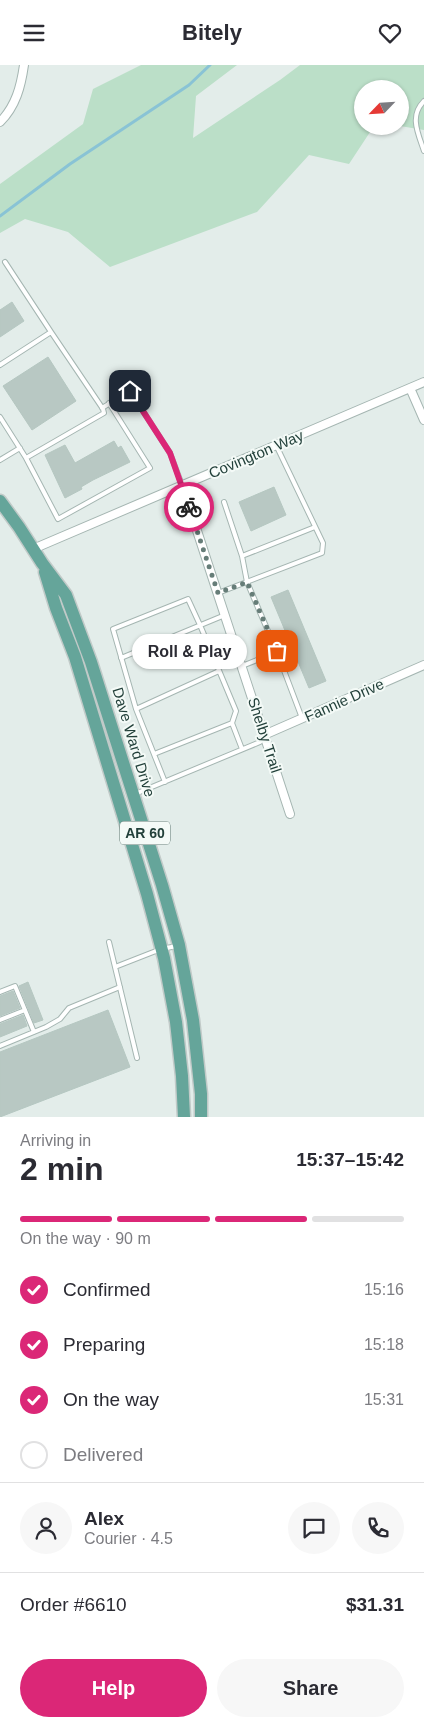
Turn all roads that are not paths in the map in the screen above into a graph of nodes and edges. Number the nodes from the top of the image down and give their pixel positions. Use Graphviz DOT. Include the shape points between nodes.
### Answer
graph roads {
  1 [pos="24,65"];
  2 [pos="424,101"];
  3 [pos="0,122"];
  4 [pos="424,151"];
  5 [pos="4,262"];
  6 [pos="51,332"];
  7 [pos="0,365"];
  8 [pos="424,382"];
  9 [pos="410,388"];
  10 [pos="109,403"];
  11 [pos="102,408"];
  12 [pos="0,417"];
  13 [pos="424,420"];
  14 [pos="276,445"];
  15 [pos="20,448"];
  16 [pos="26,458"];
  17 [pos="0,460"];
  18 [pos="182,485"];
  19 [pos="0,501"];
  20 [pos="224,503"];
  21 [pos="315,527"];
  22 [pos="33,549"];
  23 [pos="242,556"];
  24 [pos="42,563"];
  25 [pos="247,582"];
  26 [pos="218,593"];
  27 [pos="225,615"];
  28 [pos="200,625"];
  29 [pos="277,651"];
  30 [pos="121,658"];
  31 [pos="424,665"];
  32 [pos="242,666"];
  33 [pos="219,671"];
  34 [pos="136,709"];
  35 [pos="302,718"];
  36 [pos="232,723"];
  37 [pos="264,735"];
  38 [pos="242,749"];
  39 [pos="154,754"];
  40 [pos="165,782"];
  41 [pos="133,794"];
  42 [pos="290,814"];
  43 [pos="109,942"];
  44 [pos="179,945"];
  45 [pos="161,949"];
  46 [pos="115,967"];
  47 [pos="120,987"];
  48 [pos="0,992"];
  49 [pos="25,1010"];
  50 [pos="0,1020"];
  51 [pos="34,1032"];
  52 [pos="0,1046"];
  53 [pos="137,1059"];
  54 [pos="184,1117"];
  55 [pos="201,1117"];
  1 -- 3 [label="street" via="18,93"];
  2 -- 4 [label="lane" via="416,110 416,123"];
  5 -- 6 [label="lane"];
  6 -- 7 [label="lane"];
  6 -- 11 [label="lane"];
  8 -- 9 [label="street, Covington Way"];
  9 -- 13 [label="street"];
  9 -- 14 [label="street, Covington Way"];
  10 -- 11 [label="lane"];
  10 -- 16 [label="lane" via="150,468 58,519"];
  10 -- 18 [label="lane" via="130,391 170,453"];
  11 -- 16 [label="lane" via="104,413"];
  12 -- 15 [label="lane"];
  14 -- 18 [label="street, Covington Way"];
  14 -- 21 [label="lane"];
  15 -- 16 [label="lane"];
  15 -- 17 [label="lane"];
  18 -- 22 [label="street, Covington Way"];
  18 -- 26 [label="street, Shelby Trail"];
  19 -- 22 [label="main road, Dave Ward Drive / AR 60"];
  20 -- 23 [label="lane"];
  21 -- 23 [label="lane"];
  21 -- 25 [label="lane" via="323,543 322,553"];
  22 -- 24 [label="main road, Dave Ward Drive / AR 60"];
  23 -- 25 [label="lane"];
  24 -- 41 [label="main road, Dave Ward Drive / AR 60" via="66,595 91,661"];
  24 -- 45 [label="main road, Dave Ward Drive / AR 60" via="75,657"];
  25 -- 26 [label="lane"];
  25 -- 29 [label="lane"];
  26 -- 27 [label="street, Shelby Trail"];
  27 -- 28 [label="lane"];
  27 -- 32 [label="street, Shelby Trail"];
  28 -- 30 [label="lane"];
  28 -- 30 [label="lane" via="188,599 113,629"];
  28 -- 33 [label="lane"];
  29 -- 32 [label="lane"];
  29 -- 35 [label="lane"];
  30 -- 34 [label="lane"];
  31 -- 35 [label="street, Fannie Drive"];
  32 -- 37 [label="street, Shelby Trail"];
  33 -- 34 [label="lane"];
  33 -- 36 [label="lane" via="236,711"];
  34 -- 39 [label="lane"];
  35 -- 37 [label="street, Fannie Drive"];
  36 -- 38 [label="lane"];
  36 -- 39 [label="lane"];
  37 -- 38 [label="lane" via="260,741"];
  37 -- 42 [label="street, Shelby Trail"];
  38 -- 40 [label="lane"];
  39 -- 40 [label="lane"];
  40 -- 41 [label="lane"];
  41 -- 44 [label="main road, Dave Ward Drive / AR 60"];
  43 -- 46 [label="lane"];
  44 -- 45 [label="lane"];
  44 -- 55 [label="main road, Dave Ward Drive / AR 60" via="193,1020"];
  45 -- 46 [label="lane"];
  45 -- 54 [label="main road, Dave Ward Drive / AR 60" via="176,1022"];
  46 -- 47 [label="lane"];
  47 -- 51 [label="lane" via="69,1008 60,1019"];
  47 -- 53 [label="lane"];
  48 -- 49 [label="lane" via="15,986"];
  49 -- 50 [label="lane"];
  49 -- 51 [label="lane"];
  51 -- 52 [label="lane"];
}
